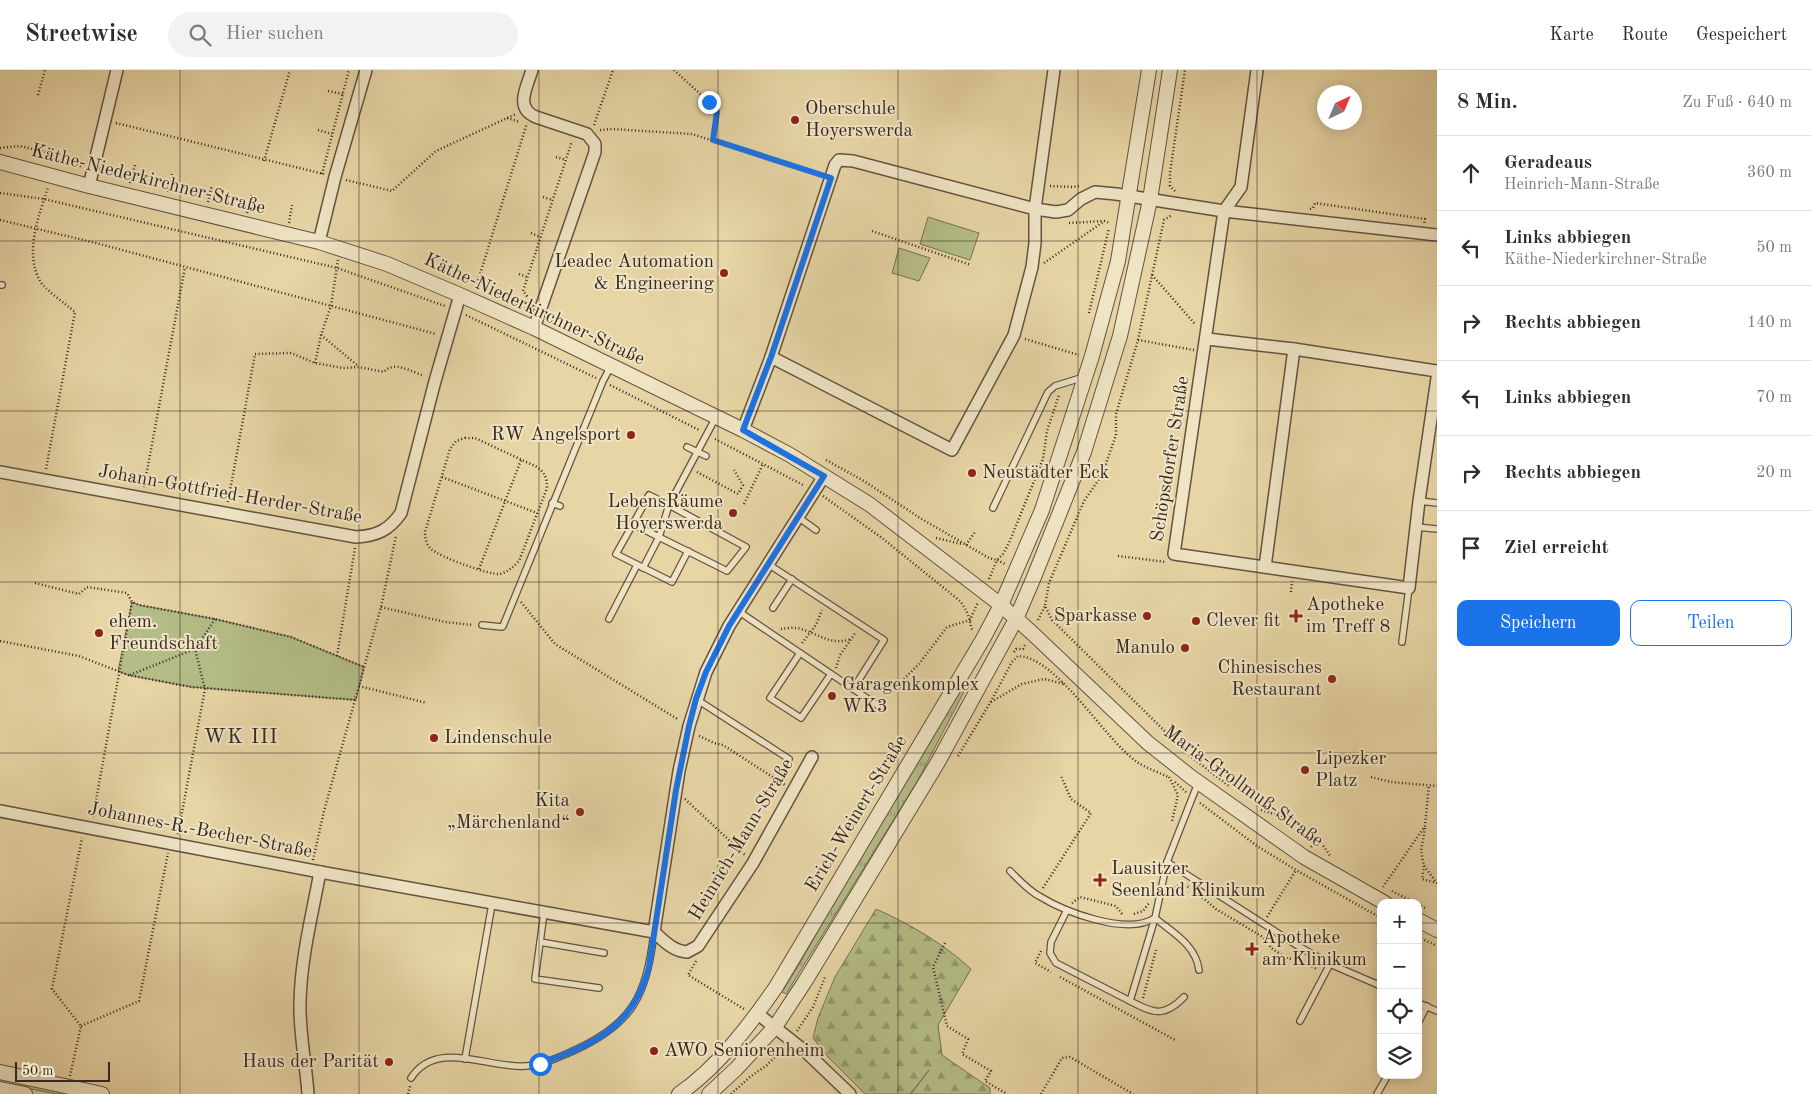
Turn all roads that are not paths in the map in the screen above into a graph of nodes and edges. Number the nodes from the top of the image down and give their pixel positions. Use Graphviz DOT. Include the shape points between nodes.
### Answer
graph roads {
  1 [pos="117,70"];
  2 [pos="366,70"];
  3 [pos="532,70"];
  4 [pos="1054,70"];
  5 [pos="1149,70"];
  6 [pos="1170,70"];
  7 [pos="1257,70"];
  8 [pos="0,162"];
  9 [pos="91,179"];
  10 [pos="1129,196"];
  11 [pos="1150,200"];
  12 [pos="1035,209"];
  13 [pos="1224,211"];
  14 [pos="1437,236"];
  15 [pos="320,242"];
  16 [pos="466,298"];
  17 [pos="534,328"];
  18 [pos="1207,339"];
  19 [pos="1294,349"];
  20 [pos="771,357"];
  21 [pos="611,366"];
  22 [pos="1437,371"];
  23 [pos="1086,376"];
  24 [pos="1437,378"];
  25 [pos="716,417"];
  26 [pos="743,430"];
  27 [pos="687,447"];
  28 [pos="697,452"];
  29 [pos="706,456"];
  30 [pos="0,472"];
  31 [pos="824,476"];
  32 [pos="1419,501"];
  33 [pos="552,503"];
  34 [pos="1437,503"];
  35 [pos="669,505"];
  36 [pos="560,506"];
  37 [pos="993,508"];
  38 [pos="798,517"];
  39 [pos="632,524"];
  40 [pos="1416,527"];
  41 [pos="1437,529"];
  42 [pos="816,530"];
  43 [pos="659,537"];
  44 [pos="688,551"];
  45 [pos="768,564"];
  46 [pos="640,566"];
  47 [pos="1265,567"];
  48 [pos="792,579"];
  49 [pos="1409,588"];
  50 [pos="1001,606"];
  51 [pos="773,608"];
  52 [pos="738,611"];
  53 [pos="609,619"];
  54 [pos="1016,619"];
  55 [pos="482,626"];
  56 [pos="1402,642"];
  57 [pos="800,653"];
  58 [pos="833,675"];
  59 [pos="853,688"];
  60 [pos="696,699"];
  61 [pos="883,709"];
  62 [pos="812,757"];
  63 [pos="789,759"];
  64 [pos="1198,782"];
  65 [pos="0,811"];
  66 [pos="1167,862"];
  67 [pos="1010,871"];
  68 [pos="315,872"];
  69 [pos="1388,897"];
  70 [pos="492,904"];
  71 [pos="1068,908"];
  72 [pos="544,913"];
  73 [pos="1155,918"];
  74 [pos="1422,922"];
  75 [pos="1437,930"];
  76 [pos="654,932"];
  77 [pos="540,942"];
  78 [pos="604,953"];
  79 [pos="1330,964"];
  80 [pos="1200,970"];
  81 [pos="1377,984"];
  82 [pos="599,988"];
  83 [pos="1184,997"];
  84 [pos="1130,1001"];
  85 [pos="1422,1004"];
  86 [pos="1427,1006"];
  87 [pos="1437,1011"];
  88 [pos="757,1014"];
  89 [pos="1422,1015"];
  90 [pos="1300,1021"];
  91 [pos="774,1027"];
  92 [pos="465,1059"];
  93 [pos="0,1072"];
  94 [pos="411,1078"];
  95 [pos="1386,1079"];
  96 [pos="0,1089"];
  97 [pos="25,1094"];
  98 [pos="102,1094"];
  99 [pos="308,1094"];
  100 [pos="679,1094"];
  101 [pos="710,1094"];
  102 [pos="850,1094"];
  103 [pos="1377,1094"];
  1 -- 9 [label="street"];
  2 -- 15 [label="street"];
  3 -- 17 [label="street" via="522,103 527,116 591,134 595,144 595,152"];
  4 -- 12 [label="street"];
  5 -- 10 [label="street, Erich-Weinert-Straße"];
  6 -- 11 [label="street"];
  7 -- 13 [label="street" via="1241,187"];
  8 -- 9 [label="street, Käthe-Niederkirchner-Straße" via="52,176"];
  9 -- 15 [label="street, Käthe-Niederkirchner-Straße"];
  10 -- 11 [label="street"];
  10 -- 12 [label="street" via="1095,192 1068,210"];
  10 -- 23 [label="street, Erich-Weinert-Straße" via="1118,261"];
  11 -- 13 [label="street"];
  11 -- 54 [label="street" via="1120,336 1084,452"];
  12 -- 20 [label="street" via="854,160 839,160"];
  12 -- 20 [label="street" via="1031,272 1014,335 952,450"];
  13 -- 14 [label="street"];
  13 -- 18 [label="street, Schöpsdorfer Straße"];
  15 -- 16 [label="street, Käthe-Niederkirchner-Straße" via="387,264"];
  16 -- 17 [label="street, Käthe-Niederkirchner-Straße"];
  16 -- 30 [label="street, Johann-Gottfried-Herder-Straße" via="456,310 400,513 389,528 379,534 356,537"];
  17 -- 21 [label="street, Käthe-Niederkirchner-Straße"];
  18 -- 19 [label="street"];
  18 -- 47 [label="street, Schöpsdorfer Straße" via="1174,554"];
  19 -- 22 [label="street"];
  19 -- 47 [label="street"];
  20 -- 26 [label="street"];
  21 -- 25 [label="street, Käthe-Niederkirchner-Straße"];
  21 -- 33 [label="lane"];
  23 -- 37 [label="lane" via="1055,386 1048,392"];
  23 -- 50 [label="street, Erich-Weinert-Straße" via="1042,510"];
  24 -- 32 [label="street"];
  25 -- 26 [label="street, Käthe-Niederkirchner-Straße"];
  25 -- 28 [label="lane"];
  26 -- 31 [label="street, Käthe-Niederkirchner-Straße"];
  27 -- 28 [label="lane"];
  28 -- 29 [label="lane"];
  28 -- 35 [label="lane"];
  31 -- 38 [label="street, Heinrich-Mann-Straße"];
  31 -- 50 [label="street, Käthe-Niederkirchner-Straße" via="869,504"];
  32 -- 34 [label="lane"];
  32 -- 40 [label="street"];
  33 -- 36 [label="lane"];
  33 -- 55 [label="lane" via="502,627"];
  35 -- 39 [label="lane" via="649,495"];
  35 -- 43 [label="lane"];
  35 -- 44 [label="lane" via="746,547 727,571"];
  38 -- 42 [label="lane"];
  38 -- 45 [label="street, Heinrich-Mann-Straße"];
  39 -- 43 [label="lane"];
  39 -- 46 [label="lane" via="616,554"];
  40 -- 41 [label="lane"];
  40 -- 49 [label="street"];
  43 -- 44 [label="lane"];
  43 -- 46 [label="lane"];
  44 -- 46 [label="lane" via="672,582"];
  45 -- 48 [label="lane"];
  45 -- 52 [label="street, Heinrich-Mann-Straße"];
  46 -- 53 [label="lane"];
  47 -- 49 [label="street, Schöpsdorfer Straße"];
  48 -- 51 [label="lane"];
  48 -- 59 [label="lane" via="884,640"];
  49 -- 56 [label="lane"];
  50 -- 54 [label="street, Maria-Grollmuß-Straße"];
  50 -- 88 [label="street, Erich-Weinert-Straße"];
  52 -- 57 [label="lane"];
  52 -- 60 [label="street, Heinrich-Mann-Straße" via="717,648"];
  54 -- 64 [label="street, Maria-Grollmuß-Straße" via="1148,743"];
  54 -- 91 [label="street" via="933,770"];
  57 -- 58 [label="lane"];
  57 -- 58 [label="lane" via="770,698 801,718"];
  58 -- 59 [label="lane"];
  59 -- 61 [label="lane"];
  60 -- 63 [label="lane"];
  60 -- 76 [label="street, Heinrich-Mann-Straße" via="676,790"];
  62 -- 76 [label="street, Heinrich-Mann-Straße" via="754,863 698,946 687,952 677,950"];
  64 -- 66 [label="lane"];
  64 -- 69 [label="street, Maria-Grollmuß-Straße" via="1304,857"];
  65 -- 68 [label="street, Johannes-R.-Becher-Straße"];
  66 -- 73 [label="lane"];
  66 -- 79 [label="lane" via="1262,925"];
  67 -- 71 [label="lane" via="1038,896"];
  68 -- 70 [label="street"];
  68 -- 99 [label="street, Johannes-R.-Becher-Straße" via="300,1001"];
  70 -- 72 [label="street"];
  70 -- 92 [label="lane"];
  71 -- 73 [label="lane" via="1100,922 1140,924"];
  71 -- 84 [label="lane" via="1051,942 1050,954 1056,964"];
  72 -- 76 [label="street"];
  72 -- 77 [label="lane"];
  73 -- 80 [label="lane" via="1188,946"];
  73 -- 84 [label="lane"];
  74 -- 75 [label="street"];
  76 -- 92 [label="lane, Heinrich-Mann-Straße" via="645,982 638,998 610,1031 594,1042 540,1064 524,1066"];
  77 -- 78 [label="lane"];
  77 -- 82 [label="lane" via="535,979"];
  79 -- 81 [label="lane"];
  79 -- 90 [label="lane"];
  83 -- 84 [label="lane" via="1171,1008 1149,1012"];
  85 -- 86 [label="lane"];
  86 -- 87 [label="lane"];
  86 -- 89 [label="lane"];
  88 -- 91 [label="street"];
  88 -- 100 [label="street, Erich-Weinert-Straße" via="712,1066"];
  91 -- 101 [label="street"];
  91 -- 102 [label="street"];
  92 -- 94 [label="lane, Heinrich-Mann-Straße" via="454,1057 430,1061"];
  93 -- 98 [label="street"];
  95 -- 103 [label="lane"];
  96 -- 97 [label="street"];
}
